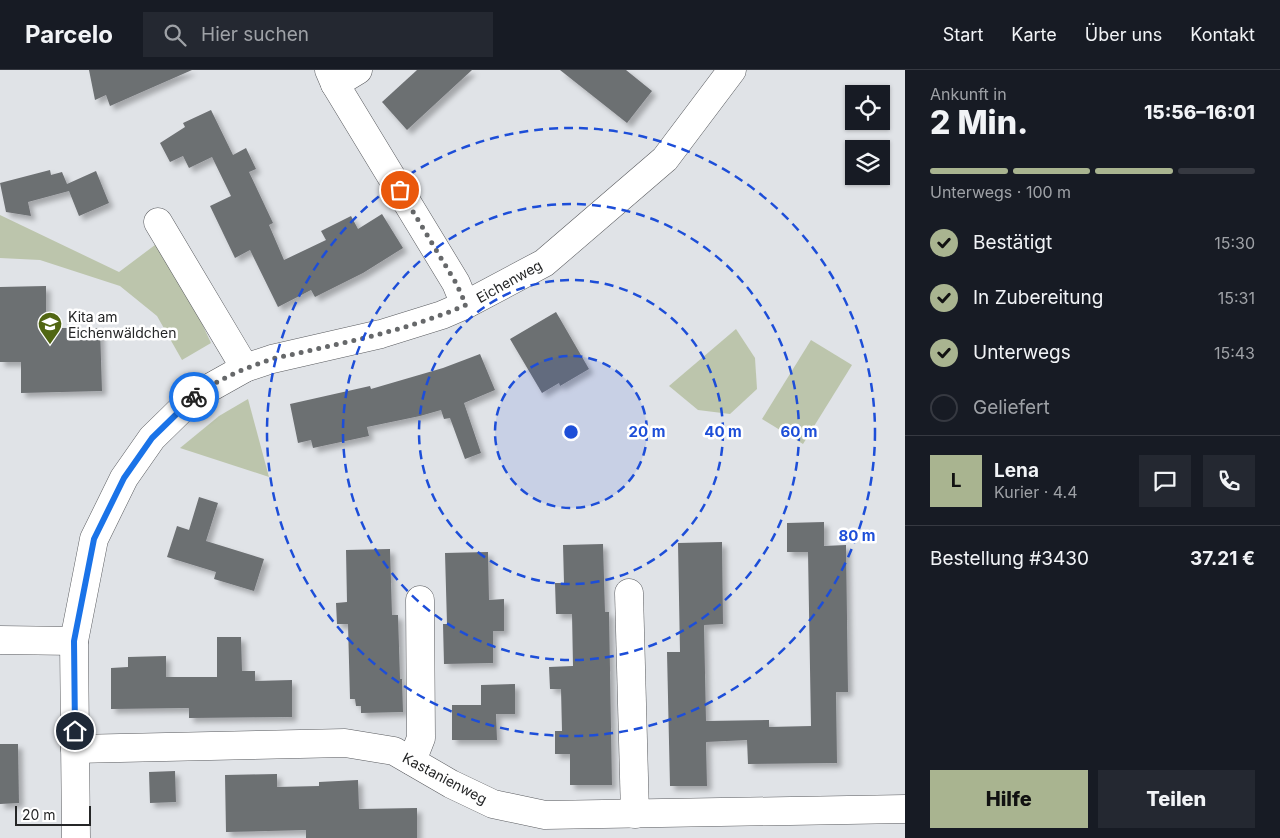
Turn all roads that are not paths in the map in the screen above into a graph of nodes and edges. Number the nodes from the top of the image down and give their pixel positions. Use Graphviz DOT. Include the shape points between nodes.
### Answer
graph roads {
  1 [pos="732,70"];
  2 [pos="341,75"];
  3 [pos="158,222"];
  4 [pos="466,305"];
  5 [pos="245,368"];
  6 [pos="629,593"];
  7 [pos="420,600"];
  8 [pos="0,640"];
  9 [pos="74,641"];
  10 [pos="75,749"];
  11 [pos="412,762"];
  12 [pos="905,809"];
  13 [pos="635,814"];
  14 [pos="76,838"];
  1 -- 4 [label="street, Eichenweg" via="665,159 544,263"];
  2 -- 4 [label="street"];
  3 -- 5 [label="street"];
  4 -- 5 [label="street, Eichenweg" via="442,316 381,334"];
  5 -- 9 [label="street, Eichenweg" via="195,396 152,438 124,478 94,539"];
  6 -- 13 [label="street"];
  7 -- 11 [label="street" via="421,738"];
  8 -- 9 [label="street"];
  9 -- 10 [label="street, Eichenweg"];
  10 -- 11 [label="street, Kastanienweg" via="345,743 394,751"];
  10 -- 14 [label="street, Eichenweg"];
  11 -- 13 [label="street, Kastanienweg" via="494,804 545,815"];
  12 -- 13 [label="street, Kastanienweg"];
}
